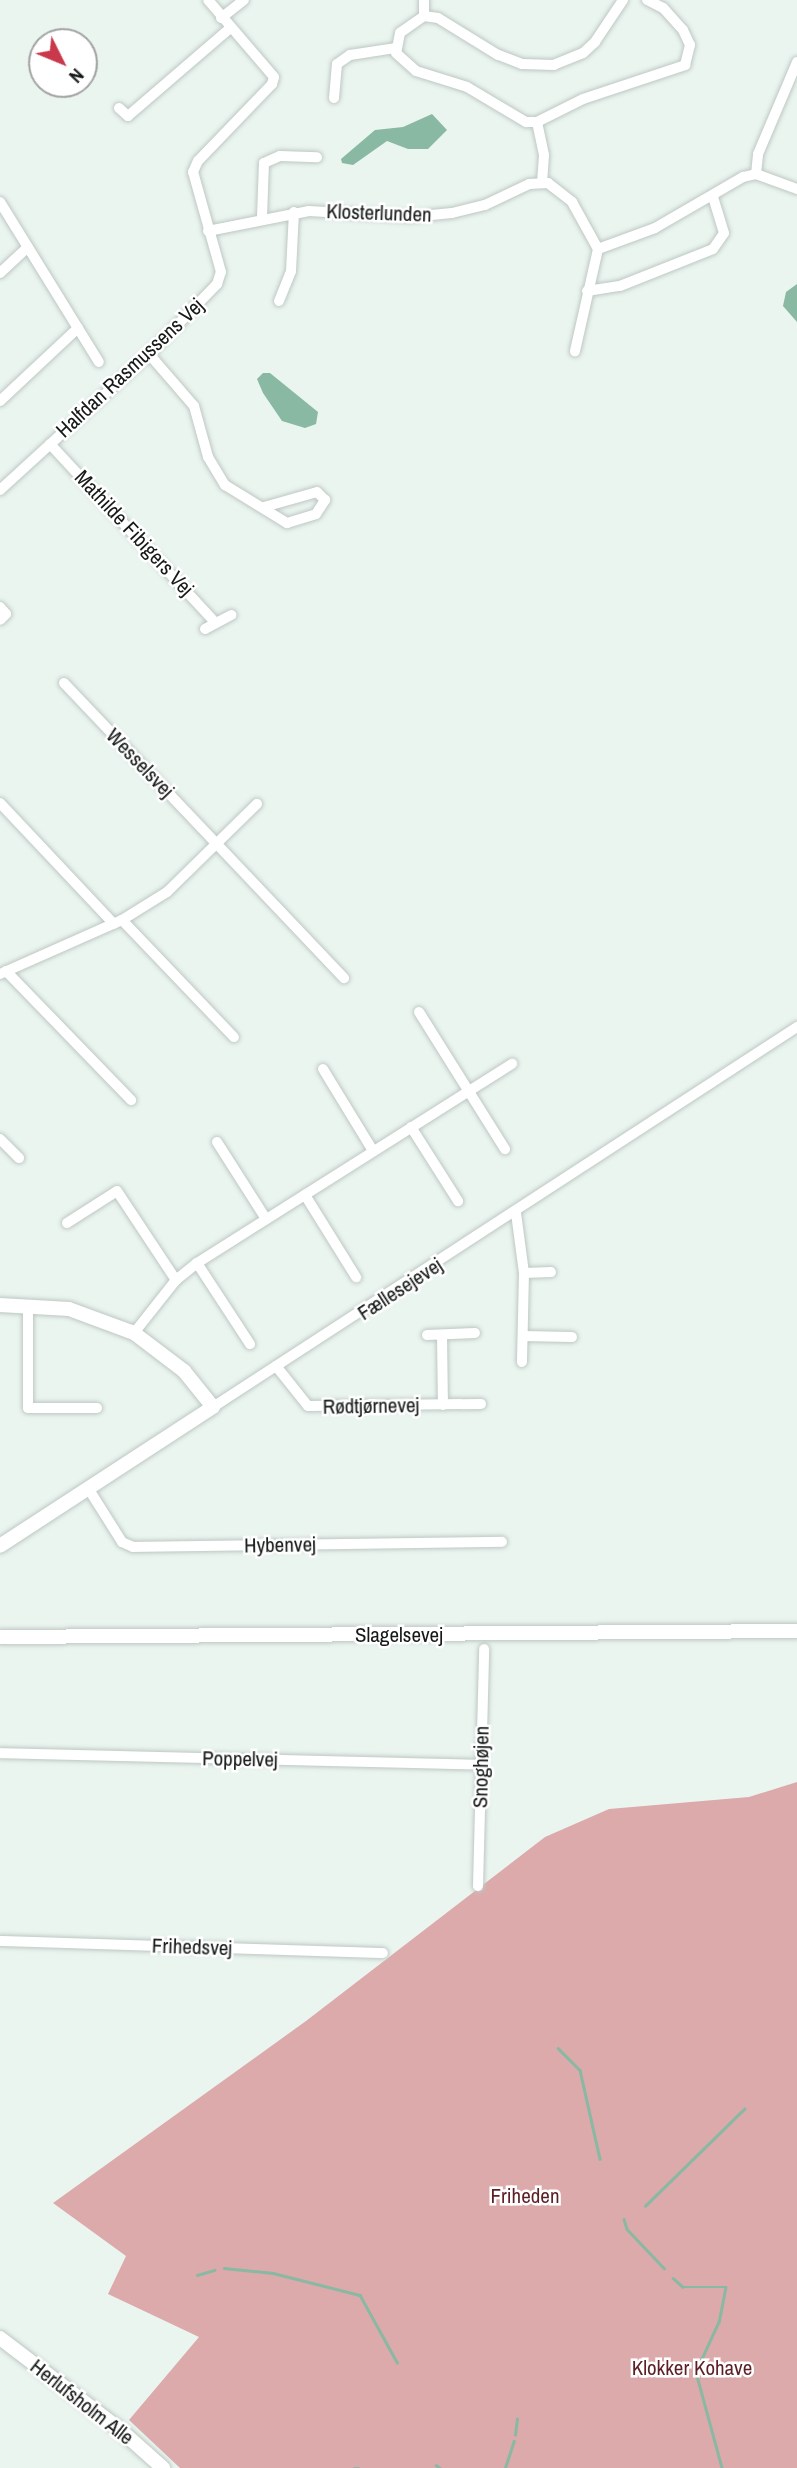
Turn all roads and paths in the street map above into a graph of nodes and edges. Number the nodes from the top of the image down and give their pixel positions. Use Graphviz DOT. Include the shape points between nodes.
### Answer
graph roads {
  1 [pos="208,0"];
  2 [pos="244,0"];
  3 [pos="424,0"];
  4 [pos="623,0"];
  5 [pos="647,0"];
  6 [pos="424,16"];
  7 [pos="221,18"];
  8 [pos="229,29"];
  9 [pos="396,48"];
  10 [pos="797,62"];
  11 [pos="334,98"];
  12 [pos="119,108"];
  13 [pos="537,122"];
  14 [pos="317,157"];
  15 [pos="756,173"];
  16 [pos="542,182"];
  17 [pos="797,189"];
  18 [pos="713,197"];
  19 [pos="0,202"];
  20 [pos="294,212"];
  21 [pos="262,217"];
  22 [pos="208,230"];
  23 [pos="28,247"];
  24 [pos="598,248"];
  25 [pos="0,273"];
  26 [pos="587,291"];
  27 [pos="279,300"];
  28 [pos="78,328"];
  29 [pos="575,351"];
  30 [pos="149,354"];
  31 [pos="99,362"];
  32 [pos="0,401"];
  33 [pos="50,444"];
  34 [pos="0,490"];
  35 [pos="264,507"];
  36 [pos="0,607"];
  37 [pos="231,615"];
  38 [pos="0,620"];
  39 [pos="216,623"];
  40 [pos="205,629"];
  41 [pos="64,683"];
  42 [pos="0,803"];
  43 [pos="257,804"];
  44 [pos="216,843"];
  45 [pos="118,922"];
  46 [pos="3,973"];
  47 [pos="344,978"];
  48 [pos="419,1012"];
  49 [pos="797,1027"];
  50 [pos="234,1037"];
  51 [pos="512,1064"];
  52 [pos="323,1069"];
  53 [pos="468,1091"];
  54 [pos="131,1100"];
  55 [pos="411,1127"];
  56 [pos="0,1139"];
  57 [pos="217,1142"];
  58 [pos="505,1149"];
  59 [pos="373,1151"];
  60 [pos="19,1158"];
  61 [pos="305,1195"];
  62 [pos="458,1201"];
  63 [pos="516,1213"];
  64 [pos="267,1219"];
  65 [pos="67,1223"];
  66 [pos="197,1264"];
  67 [pos="551,1272"];
  68 [pos="524,1273"];
  69 [pos="356,1277"];
  70 [pos="176,1280"];
  71 [pos="0,1305"];
  72 [pos="28,1305"];
  73 [pos="475,1333"];
  74 [pos="134,1334"];
  75 [pos="427,1335"];
  76 [pos="442,1335"];
  77 [pos="523,1336"];
  78 [pos="572,1337"];
  79 [pos="250,1344"];
  80 [pos="522,1362"];
  81 [pos="276,1366"];
  82 [pos="481,1404"];
  83 [pos="443,1405"];
  84 [pos="213,1407"];
  85 [pos="97,1408"];
  86 [pos="88,1488"];
  87 [pos="502,1542"];
  88 [pos="0,1546"];
  89 [pos="797,1631"];
  90 [pos="0,1636"];
  91 [pos="484,1649"];
  92 [pos="0,1753"];
  93 [pos="481,1765"];
  94 [pos="478,1886"];
  95 [pos="0,1941"];
  96 [pos="383,1953"];
  97 [pos="0,2338"];
  98 [pos="163,2468"];
  1 -- 7 [label="street, Halfdan Rasmussens Vej"];
  2 -- 7 [label="street"];
  3 -- 6 [label="street"];
  4 -- 6 [label="street" via="595,42 583,53 554,65 522,64 498,55 438,18"];
  5 -- 13 [label="street" via="663,8 683,30 690,45 685,65 583,99"];
  6 -- 9 [label="street" via="400,33"];
  7 -- 8 [label="street, Halfdan Rasmussens Vej"];
  8 -- 12 [label="street" via="128,116"];
  8 -- 22 [label="street, Halfdan Rasmussens Vej" via="274,77 193,172"];
  9 -- 11 [label="street" via="350,55 337,64"];
  9 -- 13 [label="street" via="403,63 416,71 467,87 526,122"];
  10 -- 15 [label="street" via="758,154"];
  13 -- 16 [label="street" via="544,155"];
  14 -- 21 [label="street" via="279,156 264,163"];
  15 -- 17 [label="street"];
  15 -- 18 [label="street"];
  16 -- 20 [label="street, Klosterlunden" via="452,213 411,217"];
  16 -- 24 [label="street" via="572,202"];
  18 -- 24 [label="street" via="655,228"];
  18 -- 26 [label="street" via="724,233 713,249 620,286"];
  19 -- 23 [label="street"];
  20 -- 21 [label="street, Klosterlunden"];
  20 -- 27 [label="street, Klosterlunden" via="294,256"];
  21 -- 22 [label="street, Klosterlunden"];
  22 -- 30 [label="street, Halfdan Rasmussens Vej" via="220,272 217,284"];
  23 -- 25 [label="street"];
  23 -- 28 [label="street"];
  24 -- 26 [label="street"];
  26 -- 29 [label="street"];
  28 -- 31 [label="street"];
  28 -- 32 [label="street"];
  30 -- 33 [label="street, Halfdan Rasmussens Vej"];
  30 -- 35 [label="street" via="194,406 216,474 225,485"];
  33 -- 34 [label="street, Halfdan Rasmussens Vej"];
  33 -- 39 [label="street, Mathilde Fibigers Vej"];
  35 -- 35 [label="street" via="287,523 301,522 316,514 325,500 317,492"];
  36 -- 38 [label="street" via="6,614"];
  37 -- 39 [label="street"];
  39 -- 40 [label="street"];
  41 -- 44 [label="street, Wesselsvej"];
  42 -- 45 [label="street"];
  43 -- 44 [label="street"];
  44 -- 45 [label="street" via="167,892"];
  44 -- 47 [label="street, Wesselsvej"];
  45 -- 46 [label="street"];
  45 -- 50 [label="street"];
  46 -- 54 [label="street"];
  48 -- 53 [label="street"];
  49 -- 63 [label="street, Fællesejevej"];
  51 -- 53 [label="street"];
  52 -- 59 [label="street"];
  53 -- 55 [label="street"];
  53 -- 58 [label="street"];
  55 -- 59 [label="street"];
  55 -- 62 [label="street"];
  56 -- 60 [label="street"];
  57 -- 64 [label="street"];
  59 -- 61 [label="street"];
  61 -- 64 [label="street"];
  61 -- 69 [label="street"];
  63 -- 68 [label="street"];
  63 -- 81 [label="street, Fællesejevej"];
  64 -- 66 [label="street"];
  65 -- 70 [label="street" via="117,1191"];
  66 -- 70 [label="street"];
  66 -- 79 [label="street"];
  67 -- 68 [label="street"];
  68 -- 77 [label="street"];
  70 -- 74 [label="street"];
  71 -- 72 [label="street"];
  72 -- 74 [label="street" via="69,1309"];
  72 -- 85 [label="street" via="28,1408"];
  73 -- 76 [label="street"];
  74 -- 84 [label="street" via="184,1371"];
  75 -- 76 [label="street"];
  76 -- 83 [label="street, Rødtjørnevej"];
  77 -- 78 [label="street"];
  77 -- 80 [label="street"];
  81 -- 83 [label="street, Rødtjørnevej" via="307,1406"];
  81 -- 84 [label="street, Fællesejevej"];
  82 -- 83 [label="street, Rødtjørnevej"];
  84 -- 86 [label="street, Fællesejevej"];
  86 -- 87 [label="street, Hybenvej" via="122,1542 133,1547"];
  86 -- 88 [label="street, Fællesejevej"];
  89 -- 90 [label="street, Slagelsevej"];
  91 -- 93 [label="street, Snoghøjen"];
  92 -- 93 [label="street, Poppelvej"];
  93 -- 94 [label="street, Snoghøjen"];
  95 -- 96 [label="street, Frihedsvej"];
  97 -- 98 [label="street, Herlufsholm Alle"];
}
